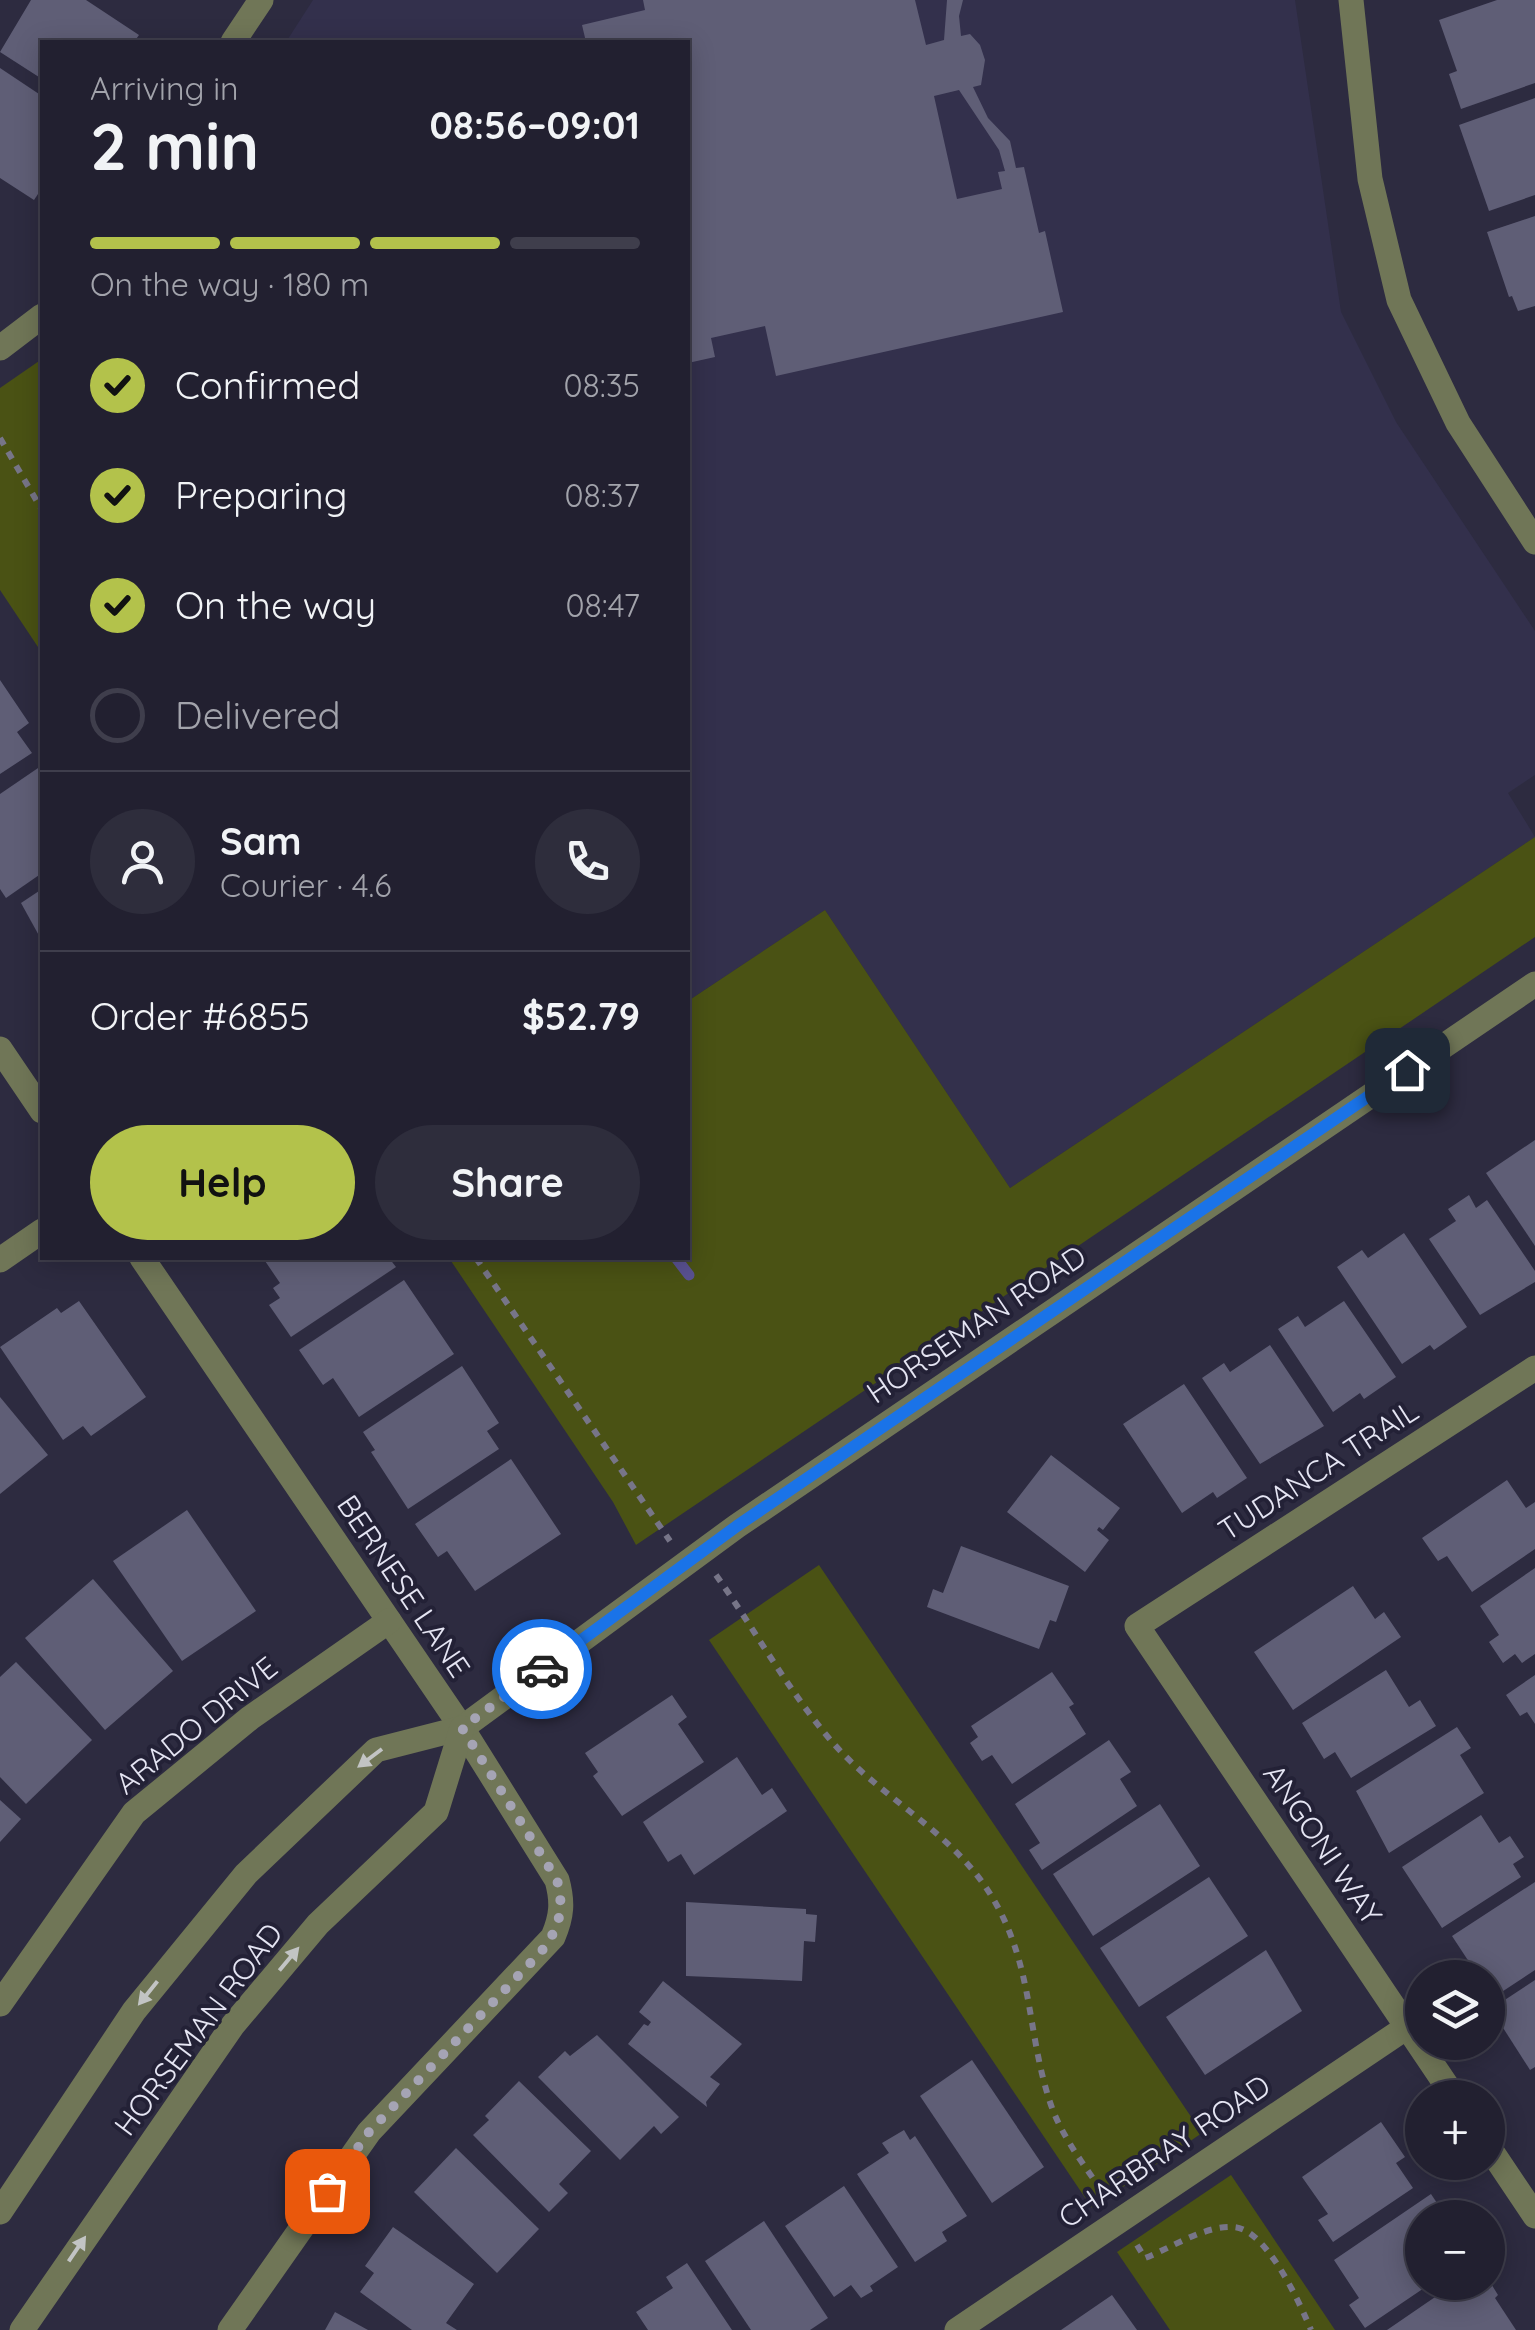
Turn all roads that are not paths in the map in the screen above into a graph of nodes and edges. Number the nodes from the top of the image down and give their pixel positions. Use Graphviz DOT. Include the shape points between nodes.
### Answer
graph roads {
  1 [pos="261,0"];
  2 [pos="1351,0"];
  3 [pos="234,40"];
  4 [pos="40,318"];
  5 [pos="0,348"];
  6 [pos="1535,542"];
  7 [pos="1535,984"];
  8 [pos="0,1049"];
  9 [pos="40,1108"];
  10 [pos="40,1232"];
  11 [pos="0,1260"];
  12 [pos="143,1260"];
  13 [pos="1535,1368"];
  14 [pos="389,1621"];
  15 [pos="1136,1626"];
  16 [pos="462,1728"];
  17 [pos="0,2004"];
  18 [pos="1405,2023"];
  19 [pos="1405,2027"];
  20 [pos="1505,2171"];
  21 [pos="0,2212"];
  22 [pos="1535,2216"];
  23 [pos="22,2330"];
  24 [pos="230,2330"];
  25 [pos="957,2330"];
  1 -- 3 [label="street"];
  2 -- 6 [label="street" via="1370,179 1399,300 1458,423"];
  4 -- 5 [label="street"];
  7 -- 16 [label="street, HORSEMAN ROAD" via="694,1558"];
  8 -- 9 [label="street"];
  10 -- 11 [label="street"];
  12 -- 14 [label="street, BERNESE LANE"];
  13 -- 15 [label="street, TUDANCA TRAIL"];
  14 -- 16 [label="street, BERNESE LANE"];
  14 -- 17 [label="street, ARADO DRIVE" via="250,1718 134,1813"];
  15 -- 18 [label="street, ANGONI WAY"];
  16 -- 21 [label="street, HORSEMAN ROAD, one-way" via="376,1750 246,1874 134,2011"];
  23 -- 16 [label="street, HORSEMAN ROAD, one-way" via="233,2025 318,1924 436,1812"];
  16 -- 24 [label="street, BERNESE LANE" via="557,1880 560,1919 540,1953 369,2132"];
  19 -- 25 [label="street, CHARBRAY ROAD"];
  20 -- 22 [label="street"];
}
